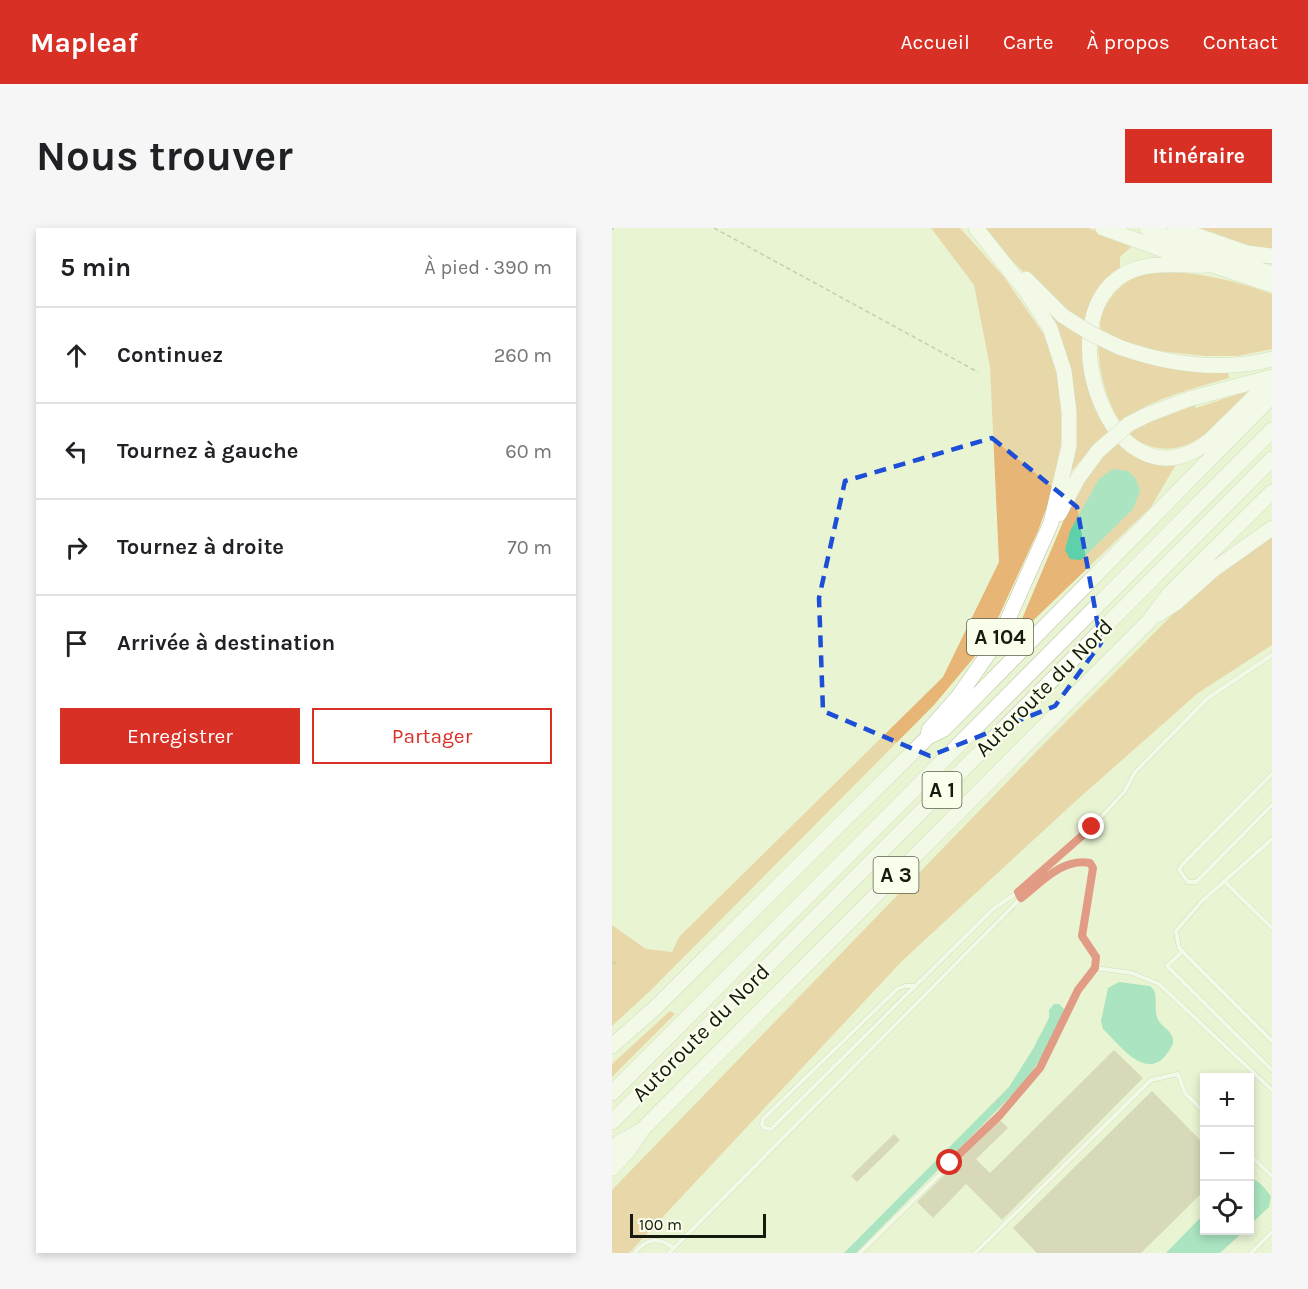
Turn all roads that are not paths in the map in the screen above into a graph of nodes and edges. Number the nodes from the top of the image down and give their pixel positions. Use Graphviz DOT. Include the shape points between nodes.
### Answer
graph roads {
  1 [pos="976,228"];
  2 [pos="1103,228"];
  3 [pos="1147,228"];
  4 [pos="1175,228"];
  5 [pos="1272,256"];
  6 [pos="1208,265"];
  7 [pos="1272,274"];
  8 [pos="1272,285"];
  9 [pos="1272,359"];
  10 [pos="1272,378"];
  11 [pos="1272,396"];
  12 [pos="1272,430"];
  13 [pos="1272,459"];
  14 [pos="1272,492"];
  15 [pos="1051,523"];
  16 [pos="1272,528"];
  17 [pos="1149,621"];
  18 [pos="1272,655"];
  19 [pos="928,737"];
  20 [pos="1272,774"];
  21 [pos="1272,806"];
  22 [pos="1272,840"];
  23 [pos="1224,881"];
  24 [pos="1018,892"];
  25 [pos="1021,898"];
  26 [pos="1272,928"];
  27 [pos="1183,951"];
  28 [pos="1095,968"];
  29 [pos="915,986"];
  30 [pos="1272,1041"];
  31 [pos="612,1046"];
  32 [pos="1272,1070"];
  33 [pos="1272,1090"];
  34 [pos="612,1093"];
  35 [pos="1200,1108"];
  36 [pos="612,1122"];
  37 [pos="642,1130"];
  38 [pos="612,1151"];
  39 [pos="1254,1159"];
  40 [pos="612,1168"];
  41 [pos="1272,1176"];
  42 [pos="1272,1232"];
  43 [pos="674,1248"];
  44 [pos="634,1253"];
  45 [pos="669,1253"];
  46 [pos="860,1253"];
  47 [pos="975,1253"];
  48 [pos="1251,1253"];
  1 -- 9 [label="highway, bridge" via="1063,316 1119,347 1176,363 1206,366 1235,366"];
  1 -- 15 [label="highway" via="1050,328 1064,371 1069,446"];
  2 -- 6 [label="highway"];
  3 -- 7 [label="highway"];
  4 -- 5 [label="highway" via="1247,253"];
  6 -- 8 [label="highway"];
  6 -- 10 [label="highway" via="1153,266 1124,274 1112,283 1097,306 1090,344 1102,408 1136,450 1160,458 1173,457 1198,450"];
  10 -- 15 [label="highway, A 104, bridge" via="1168,406 1129,424 1098,451"];
  11 -- 19 [label="highway" via="944,729"];
  12 -- 34 [label="highway, Autoroute du Nord / A 1"];
  13 -- 36 [label="highway, Autoroute du Nord / A 1"];
  14 -- 17 [label="highway, A 3" via="1169,594"];
  15 -- 19 [label="highway, A 104" via="1000,637 958,697 929,730"];
  16 -- 17 [label="highway"];
  17 -- 37 [label="highway, A 3"];
  18 -- 24 [label="lane" via="1208,698 1135,772 1125,791 1092,827"];
  19 -- 31 [label="highway"];
  20 -- 21 [label="lane" via="1182,865 1182,875 1188,882 1196,882"];
  22 -- 23 [label="lane"];
  23 -- 26 [label="lane"];
  23 -- 27 [label="lane" via="1176,931"];
  24 -- 25 [label="lane"];
  24 -- 29 [label="lane" via="993,909"];
  25 -- 28 [label="lane" via="1065,864 1090,863 1093,868 1082,936 1096,957"];
  25 -- 43 [label="lane"];
  27 -- 30 [label="lane"];
  27 -- 32 [label="lane" via="1167,966"];
  28 -- 33 [label="lane" via="1132,974 1159,984"];
  28 -- 46 [label="lane" via="1078,990 1048,1055 1030,1082"];
  29 -- 29 [label="lane" via="771,1129 764,1128 763,1119 897,989"];
  35 -- 47 [label="lane" via="1185,1093 1178,1074 1151,1080"];
  37 -- 38 [label="highway, A 3"];
  37 -- 40 [label="highway"];
  39 -- 41 [label="lane"];
  42 -- 48 [label="lane"];
  43 -- 44 [label="lane" via="651,1241"];
  43 -- 45 [label="lane"];
}
